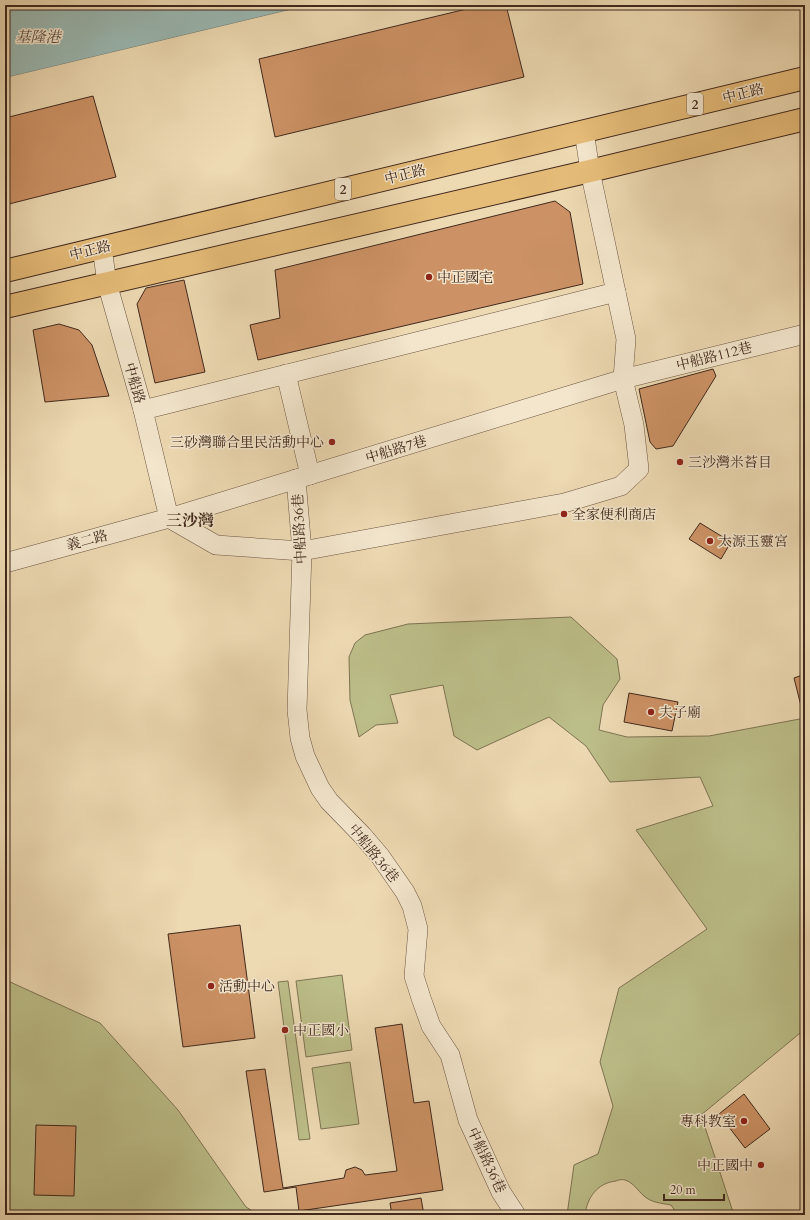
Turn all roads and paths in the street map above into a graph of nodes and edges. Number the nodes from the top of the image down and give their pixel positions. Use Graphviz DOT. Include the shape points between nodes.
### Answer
graph roads {
  1 [pos="805,78"];
  2 [pos="805,119"];
  3 [pos="584,131"];
  4 [pos="590,171"];
  5 [pos="102,248"];
  6 [pos="5,271"];
  7 [pos="107,283"];
  8 [pos="616,292"];
  9 [pos="5,308"];
  10 [pos="805,334"];
  11 [pos="286,374"];
  12 [pos="623,380"];
  13 [pos="143,410"];
  14 [pos="303,477"];
  15 [pos="169,518"];
  16 [pos="302,551"];
  17 [pos="5,563"];
  18 [pos="516,1215"];
  1 -- 3 [label="main road, 中正路 / 2"];
  2 -- 4 [label="main road"];
  3 -- 4 [label="street"];
  3 -- 5 [label="main road, 中正路 / 2"];
  4 -- 7 [label="main road"];
  4 -- 8 [label="street"];
  5 -- 6 [label="main road, 中正路 / 2"];
  5 -- 7 [label="street, 中船路"];
  7 -- 9 [label="main road"];
  7 -- 13 [label="street, 中船路"];
  8 -- 11 [label="street"];
  8 -- 12 [label="street" via="626,339"];
  10 -- 12 [label="street, 中船路112巷"];
  11 -- 13 [label="street"];
  11 -- 14 [label="street, 中船路36巷"];
  12 -- 14 [label="street, 中船路7巷"];
  12 -- 16 [label="street" via="634,425 639,469 621,486 564,503"];
  13 -- 15 [label="street, 中船路"];
  14 -- 15 [label="street, 中船路7巷"];
  14 -- 16 [label="street, 中船路36巷"];
  15 -- 16 [label="street" via="216,545"];
  15 -- 17 [label="street, 義二路"];
  16 -- 18 [label="street, 中船路36巷" via="298,710 304,756 329,802 380,856 412,906 418,930 414,976 420,998 431,1026 450,1055 468,1120 501,1192"];
}
